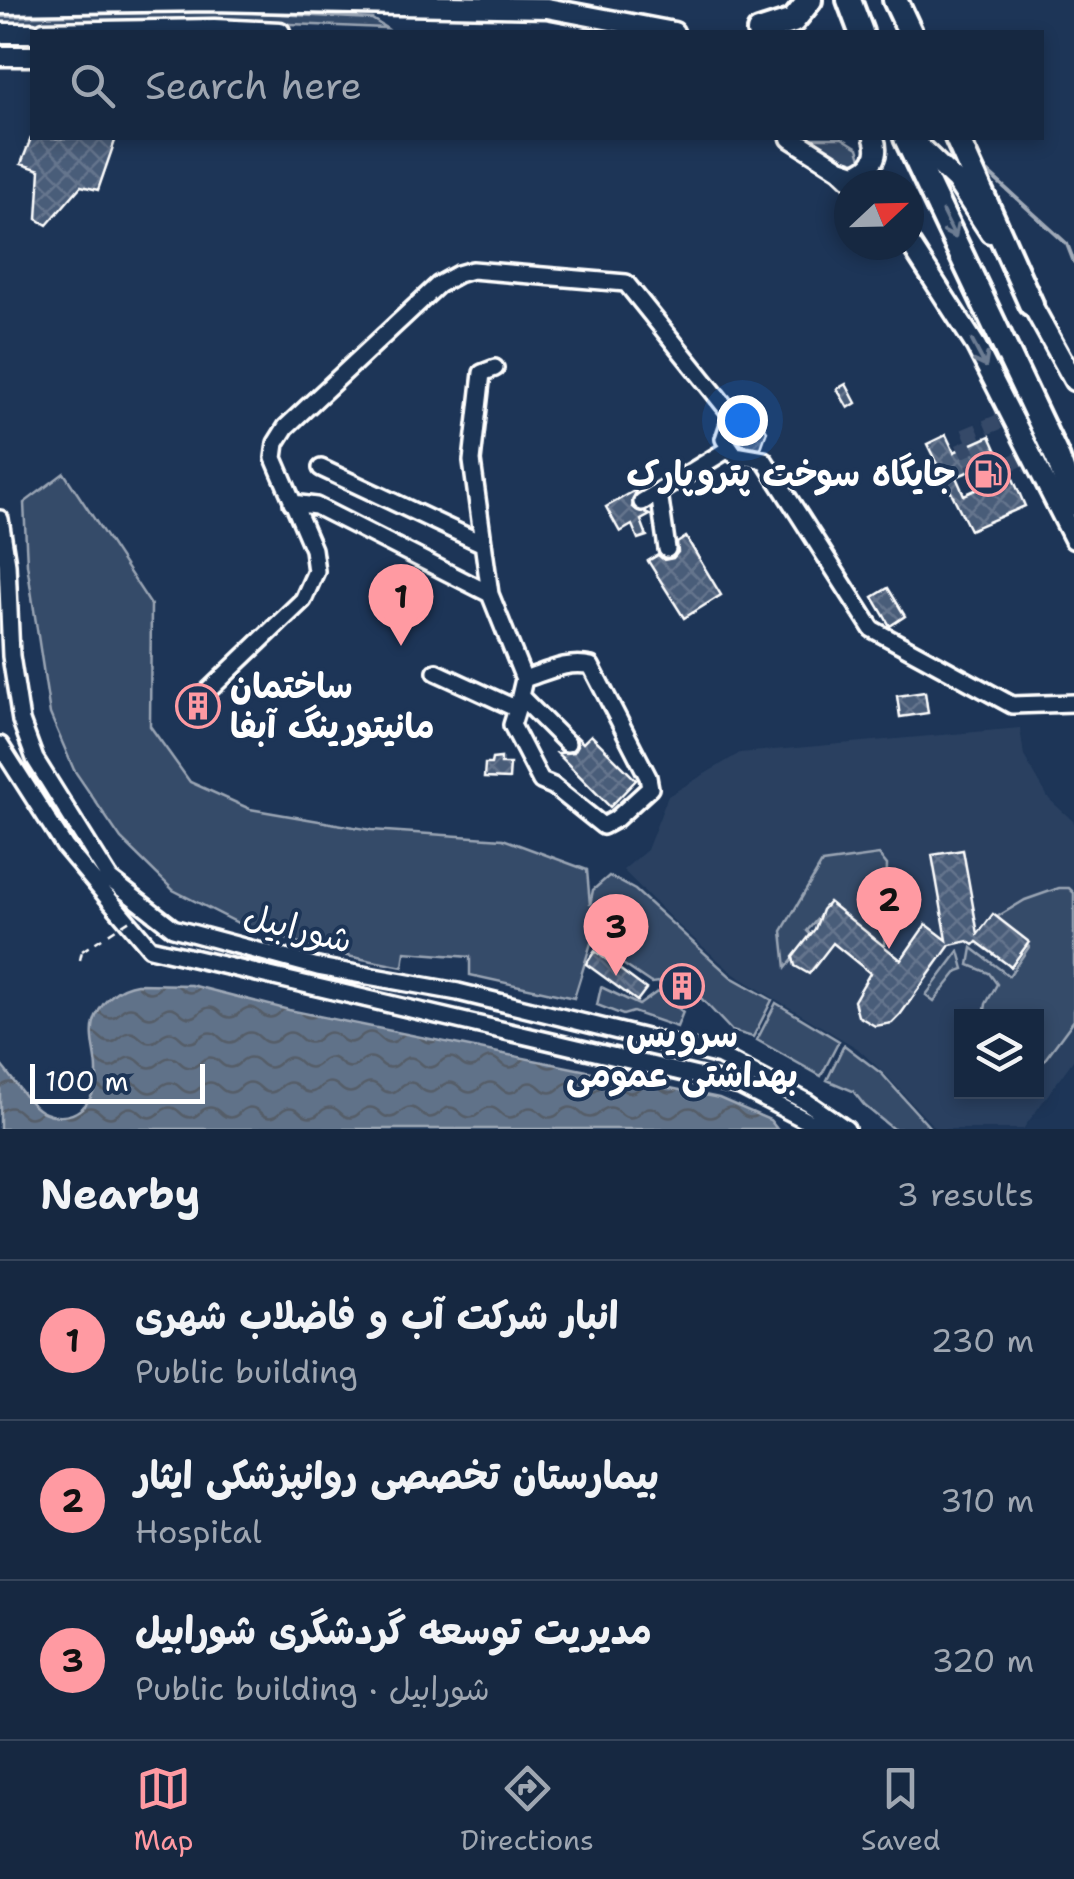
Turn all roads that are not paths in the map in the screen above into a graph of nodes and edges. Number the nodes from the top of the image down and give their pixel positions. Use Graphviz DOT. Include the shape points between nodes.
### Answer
graph roads {
  1 [pos="810,0"];
  2 [pos="849,0"];
  3 [pos="896,0"];
  4 [pos="162,1"];
  5 [pos="55,2"];
  6 [pos="0,4"];
  7 [pos="157,30"];
  8 [pos="236,30"];
  9 [pos="663,30"];
  10 [pos="765,30"];
  11 [pos="861,30"];
  12 [pos="909,30"];
  13 [pos="5,33"];
  14 [pos="6,56"];
  15 [pos="794,140"];
  16 [pos="874,140"];
  17 [pos="910,140"];
  18 [pos="911,140"];
  19 [pos="958,140"];
  20 [pos="840,169"];
  21 [pos="921,260"];
  22 [pos="1031,304"];
  23 [pos="495,368"];
  24 [pos="1074,381"];
  25 [pos="730,448"];
  26 [pos="321,468"];
  27 [pos="659,492"];
  28 [pos="292,502"];
  29 [pos="642,502"];
  30 [pos="1074,504"];
  31 [pos="0,518"];
  32 [pos="1074,539"];
  33 [pos="480,542"];
  34 [pos="667,549"];
  35 [pos="490,594"];
  36 [pos="436,672"];
  37 [pos="524,679"];
  38 [pos="208,691"];
  39 [pos="518,702"];
  40 [pos="1074,703"];
  41 [pos="567,743"];
  42 [pos="0,745"];
  43 [pos="822,1129"];
  44 [pos="846,1129"];
  1 -- 10 [label="highway" via="793,21"];
  2 -- 11 [label="highway"];
  3 -- 12 [label="highway"];
  4 -- 5 [label="main road"];
  4 -- 9 [label="main road" via="547,8"];
  5 -- 6 [label="main road"];
  7 -- 8 [label="main road"];
  13 -- 14 [label="main road"];
  15 -- 20 [label="main road"];
  16 -- 20 [label="main road" via="870,166 855,174"];
  17 -- 30 [label="highway, one-way"];
  18 -- 22 [label="main road" via="956,182"];
  19 -- 22 [label="highway"];
  21 -- 32 [label="main road, one-way" via="976,346"];
  22 -- 24 [label="main road"];
  23 -- 33 [label="street" via="482,373 472,462"];
  25 -- 27 [label="street"];
  25 -- 28 [label="street" via="724,438 732,415 626,283 472,270 438,285 286,426 274,458"];
  25 -- 40 [label="street" via="734,455 764,460 872,629 1012,704"];
  26 -- 33 [label="street"];
  27 -- 29 [label="street"];
  27 -- 34 [label="street"];
  28 -- 35 [label="street" via="316,506"];
  28 -- 38 [label="street" via="313,549 316,571 309,588"];
  31 -- 44 [label="street, شورابیل" via="11,656 21,721 35,759 110,879 172,928 318,968 458,992 720,1056"];
  33 -- 35 [label="street"];
  35 -- 37 [label="street"];
  36 -- 39 [label="street"];
  37 -- 39 [label="street"];
  37 -- 39 [label="street" via="580,663 591,666 650,788 603,826 541,781 512,725"];
  39 -- 41 [label="street"];
  42 -- 43 [label="street" via="65,847 150,948 740,1086"];
}
